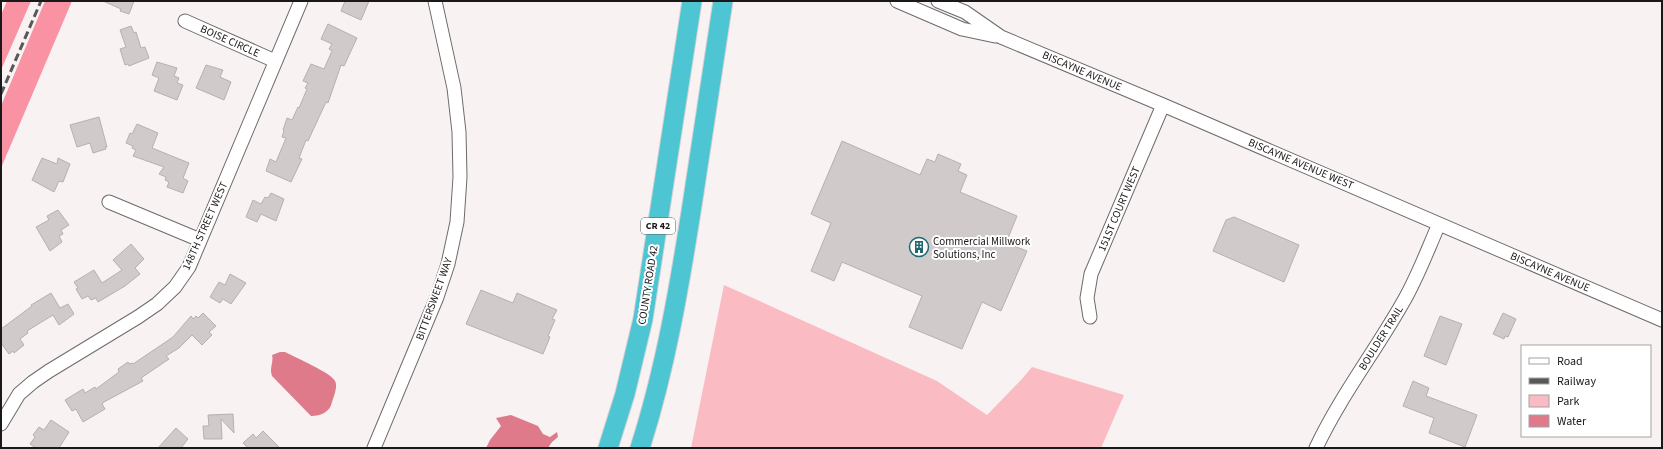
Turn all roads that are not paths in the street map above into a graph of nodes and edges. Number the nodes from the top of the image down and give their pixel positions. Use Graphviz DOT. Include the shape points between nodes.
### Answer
graph roads {
  1 [pos="301,1"];
  2 [pos="435,1"];
  3 [pos="692,1"];
  4 [pos="723,1"];
  5 [pos="897,1"];
  6 [pos="938,1"];
  7 [pos="185,21"];
  8 [pos="1001,37"];
  9 [pos="275,61"];
  10 [pos="1163,105"];
  11 [pos="109,202"];
  12 [pos="1439,224"];
  13 [pos="200,240"];
  14 [pos="1090,317"];
  15 [pos="1662,320"];
  16 [pos="1,424"];
  17 [pos="374,448"];
  18 [pos="608,448"];
  19 [pos="640,448"];
  20 [pos="1316,448"];
  1 -- 9 [label="street, 148TH STREET WEST"];
  2 -- 17 [label="street, BITTERSWEET WAY" via="454,88 459,132 457,222 448,264 437,296"];
  3 -- 18 [label="highway, COUNTY ROAD 42 / CR 42" via="643,319 627,387"];
  4 -- 19 [label="highway, CR 42" via="673,318 655,401"];
  5 -- 8 [label="street, BISCAYNE AVENUE" via="962,29"];
  6 -- 8 [label="street, BISCAYNE AVENUE" via="964,12"];
  7 -- 9 [label="street, BOISE CIRCLE"];
  8 -- 10 [label="street, BISCAYNE AVENUE"];
  9 -- 13 [label="street, 148TH STREET WEST"];
  10 -- 12 [label="street, BISCAYNE AVENUE WEST"];
  10 -- 14 [label="street, 151ST COURT WEST" via="1091,274 1086,298"];
  11 -- 13 [label="street"];
  12 -- 15 [label="street, BISCAYNE AVENUE"];
  12 -- 20 [label="street, BOULDER TRAIL" via="1403,303 1337,408"];
  13 -- 16 [label="street, 148TH STREET WEST" via="189,267 175,287 157,304 33,382 19,394"];
}
